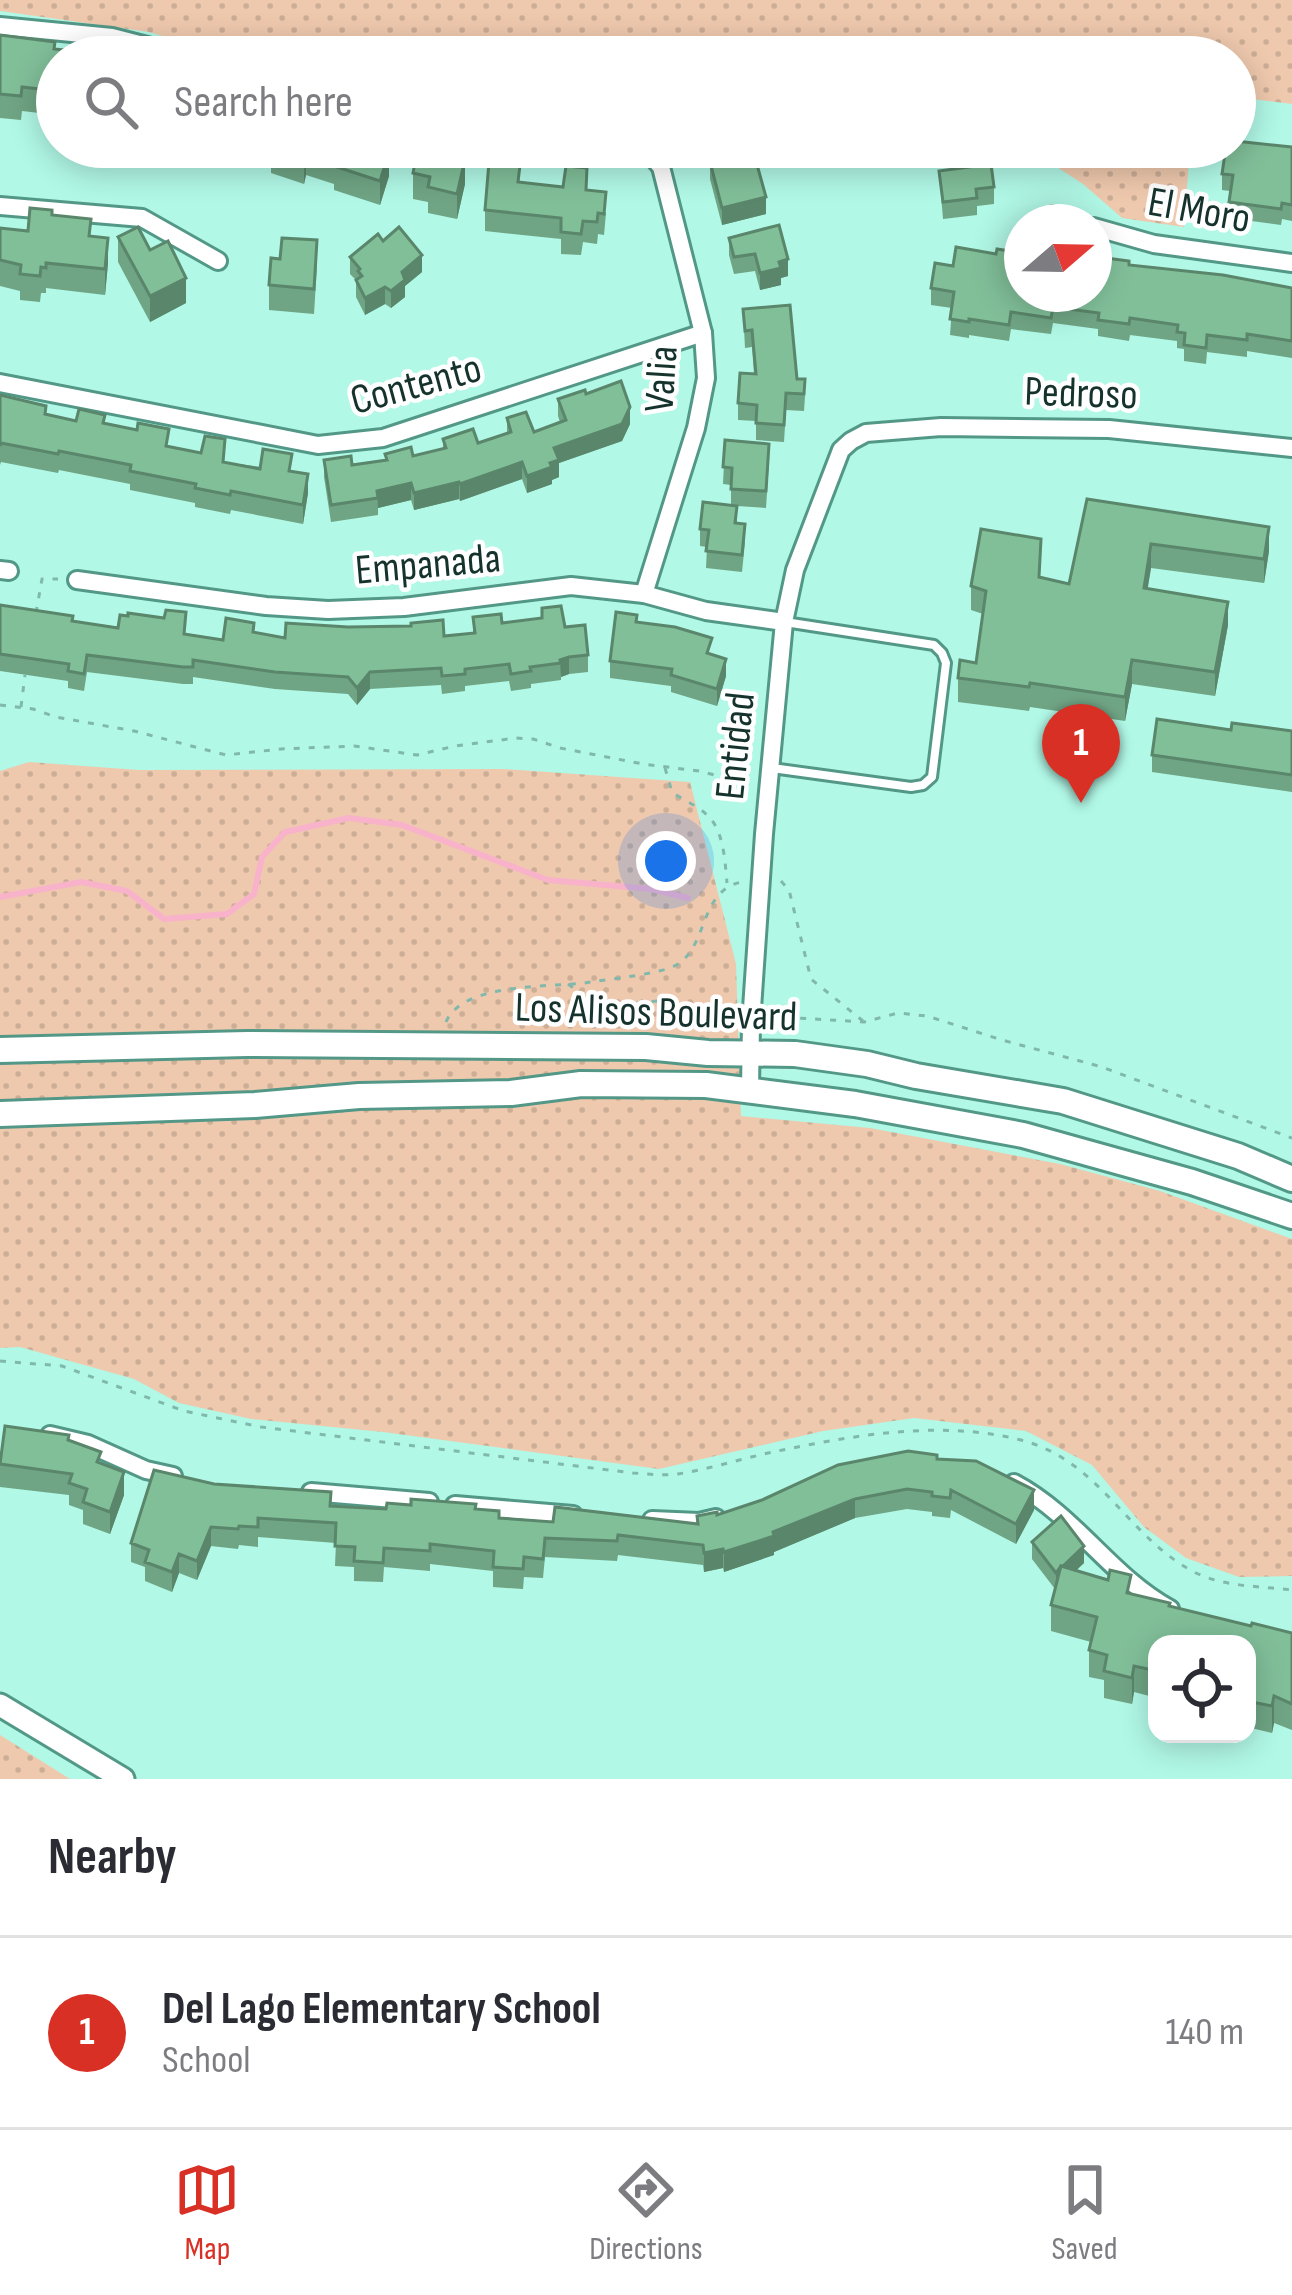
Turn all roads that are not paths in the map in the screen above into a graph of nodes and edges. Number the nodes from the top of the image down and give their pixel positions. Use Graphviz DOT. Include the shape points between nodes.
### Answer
graph roads {
  1 [pos="0,26"];
  2 [pos="102,36"];
  3 [pos="661,168"];
  4 [pos="0,206"];
  5 [pos="1112,232"];
  6 [pos="218,261"];
  7 [pos="1292,263"];
  8 [pos="703,333"];
  9 [pos="0,383"];
  10 [pos="866,433"];
  11 [pos="1292,448"];
  12 [pos="77,580"];
  13 [pos="644,594"];
  14 [pos="784,622"];
  15 [pos="770,767"];
  16 [pos="0,1050"];
  17 [pos="751,1052"];
  18 [pos="750,1089"];
  19 [pos="0,1114"];
  20 [pos="1292,1179"];
  21 [pos="1292,1216"];
  22 [pos="30,1430"];
  23 [pos="998,1474"];
  24 [pos="190,1479"];
  25 [pos="304,1492"];
  26 [pos="734,1513"];
  27 [pos="601,1517"];
  28 [pos="642,1520"];
  29 [pos="1195,1623"];
  30 [pos="0,1705"];
  31 [pos="123,1779"];
  1 -- 2 [label="street"];
  3 -- 8 [label="street, Valia"];
  4 -- 6 [label="street" via="142,218"];
  5 -- 7 [label="street, El Moro"];
  8 -- 9 [label="street, Contento" via="383,438 318,445"];
  8 -- 13 [label="street, Valia" via="706,378 696,428"];
  10 -- 11 [label="street, Pedroso" via="1063,427"];
  10 -- 14 [label="street, Entidad" via="841,450"];
  12 -- 13 [label="street, Empanada" via="328,610 571,586"];
  13 -- 14 [label="street, Empanada"];
  14 -- 15 [label="street, Entidad"];
  14 -- 15 [label="lane" via="934,645 946,663 932,777 922,784"];
  15 -- 17 [label="street, Entidad"];
  16 -- 17 [label="main road, Los Alisos Boulevard" via="247,1044"];
  17 -- 18 [label="street, Entidad"];
  17 -- 20 [label="main road, Los Alisos Boulevard" via="867,1064 1063,1101"];
  18 -- 19 [label="main road, Los Alisos Boulevard" via="581,1084 511,1094"];
  18 -- 21 [label="main road, Los Alisos Boulevard" via="1023,1135"];
  22 -- 24 [label="street"];
  23 -- 29 [label="street" via="1073,1524 1127,1581"];
  25 -- 27 [label="street"];
  26 -- 28 [label="street" via="699,1522"];
  30 -- 31 [label="street"];
}
